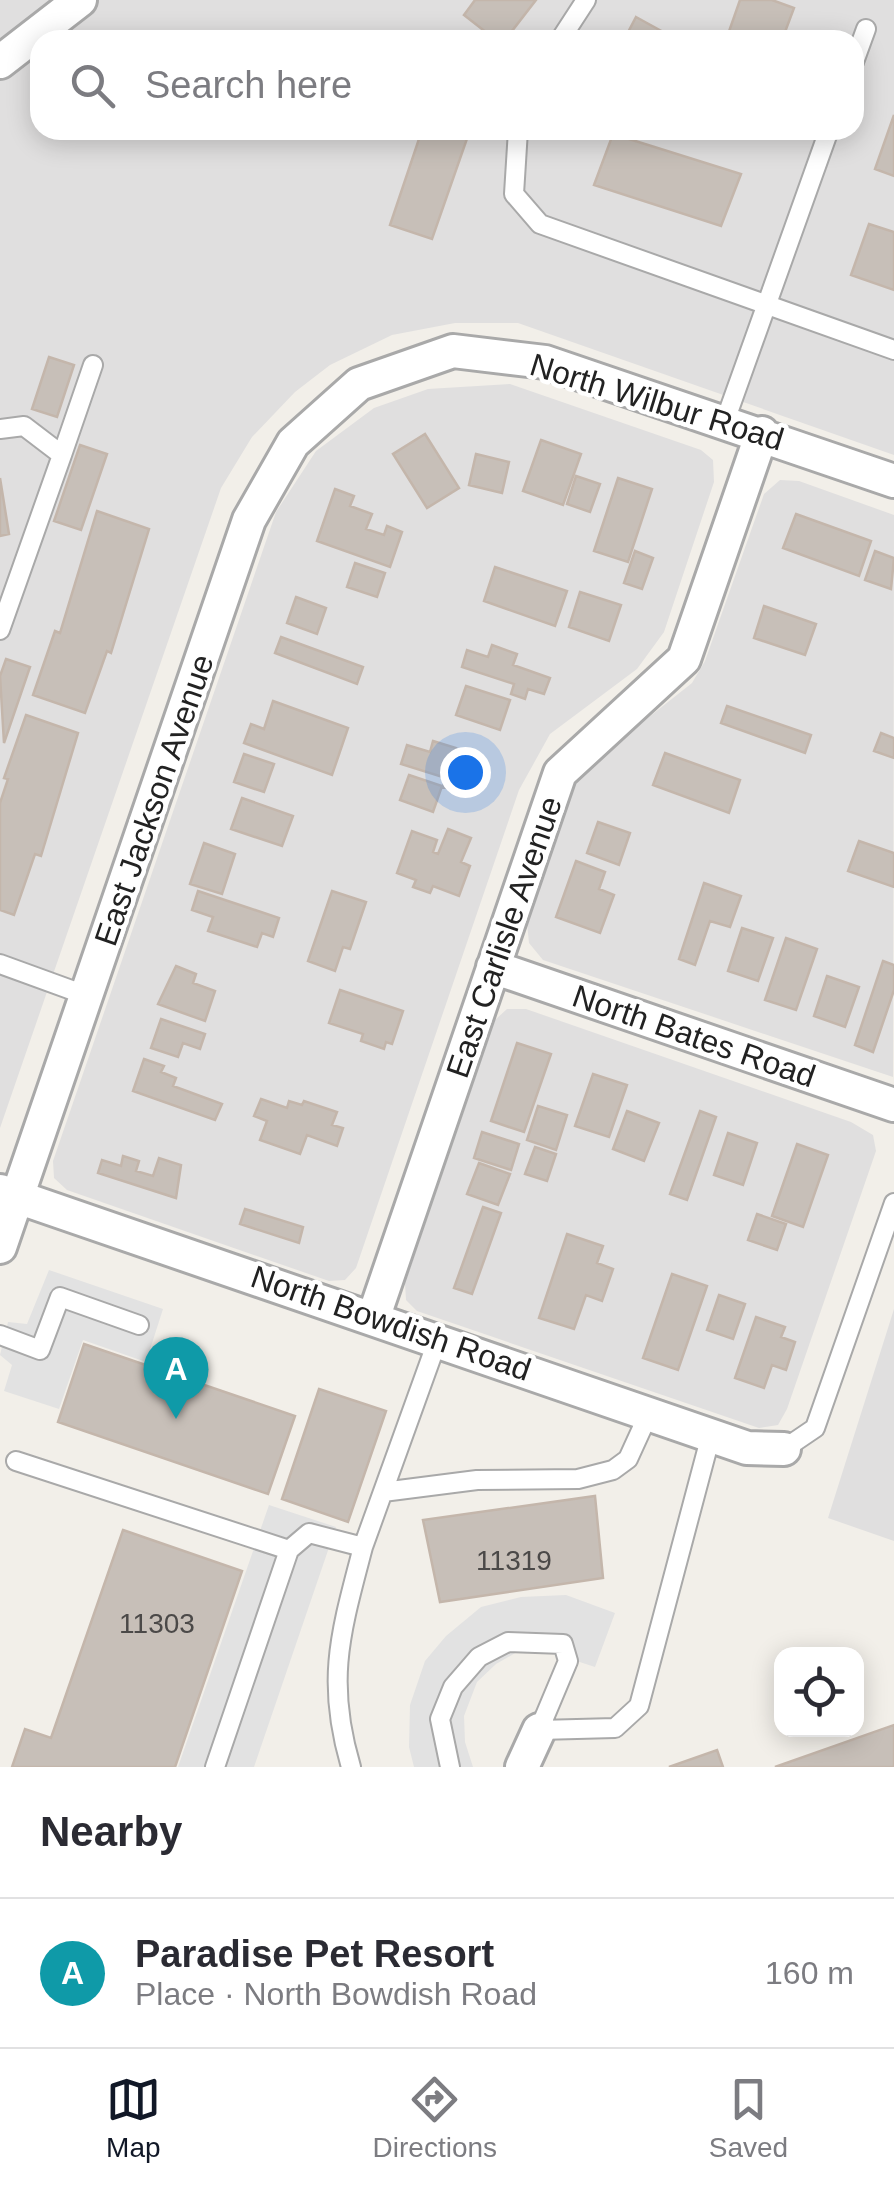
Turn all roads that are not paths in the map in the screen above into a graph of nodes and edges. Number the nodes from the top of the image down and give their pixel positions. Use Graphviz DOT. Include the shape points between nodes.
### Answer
graph roads {
  1 [pos="80,0"];
  2 [pos="586,0"];
  3 [pos="866,29"];
  4 [pos="41,30"];
  5 [pos="566,30"];
  6 [pos="864,34"];
  7 [pos="30,39"];
  8 [pos="0,62"];
  9 [pos="517,140"];
  10 [pos="825,140"];
  11 [pos="766,305"];
  12 [pos="894,350"];
  13 [pos="93,365"];
  14 [pos="359,384"];
  15 [pos="724,421"];
  16 [pos="0,430"];
  17 [pos="762,433"];
  18 [pos="62,455"];
  19 [pos="894,481"];
  20 [pos="0,630"];
  21 [pos="0,964"];
  22 [pos="494,967"];
  23 [pos="88,996"];
  24 [pos="894,1105"];
  25 [pos="8,1194"];
  26 [pos="894,1203"];
  27 [pos="0,1247"];
  28 [pos="374,1316"];
  29 [pos="139,1325"];
  30 [pos="0,1336"];
  31 [pos="438,1339"];
  32 [pos="649,1413"];
  33 [pos="711,1435"];
  34 [pos="784,1449"];
  35 [pos="16,1460"];
  36 [pos="383,1492"];
  37 [pos="363,1546"];
  38 [pos="289,1550"];
  39 [pos="540,1730"];
  40 [pos="215,1767"];
  41 [pos="352,1767"];
  42 [pos="450,1767"];
  43 [pos="522,1767"];
  1 -- 4 [label="street"];
  2 -- 5 [label="lane"];
  3 -- 6 [label="lane"];
  7 -- 8 [label="street"];
  9 -- 11 [label="lane" via="514,194 540,224"];
  10 -- 11 [label="lane"];
  11 -- 12 [label="lane"];
  11 -- 15 [label="lane"];
  13 -- 18 [label="lane"];
  14 -- 15 [label="street, North Wilbur Road" via="453,351 545,362"];
  14 -- 23 [label="street, East Jackson Avenue" via="292,443 249,520"];
  15 -- 17 [label="street, North Wilbur Road"];
  16 -- 18 [label="lane" via="24,426"];
  17 -- 19 [label="street, North Wilbur Road"];
  17 -- 22 [label="street, East Carlisle Avenue" via="684,659 560,773"];
  18 -- 20 [label="lane"];
  21 -- 23 [label="lane"];
  22 -- 24 [label="street, North Bates Road"];
  22 -- 28 [label="street, East Carlisle Avenue"];
  23 -- 25 [label="street, East Jackson Avenue"];
  25 -- 27 [label="street, East Jackson Avenue"];
  25 -- 28 [label="street, North Bowdish Road"];
  26 -- 34 [label="lane" via="815,1428"];
  28 -- 31 [label="street, North Bowdish Road"];
  29 -- 30 [label="lane" via="60,1297 40,1350"];
  31 -- 32 [label="street, North Bowdish Road"];
  31 -- 36 [label="lane"];
  32 -- 33 [label="street, North Bowdish Road"];
  32 -- 36 [label="lane" via="628,1458 614,1470 578,1480 477,1480"];
  33 -- 34 [label="street, North Bowdish Road" via="747,1448"];
  33 -- 39 [label="lane" via="639,1706 615,1728"];
  35 -- 38 [label="lane"];
  36 -- 37 [label="lane"];
  37 -- 38 [label="lane" via="309,1533"];
  37 -- 41 [label="lane" via="340,1639 336,1718"];
  38 -- 40 [label="lane"];
  39 -- 42 [label="lane" via="568,1661 563,1644 508,1642 478,1657 453,1687 440,1719"];
  39 -- 43 [label="street"];
}
